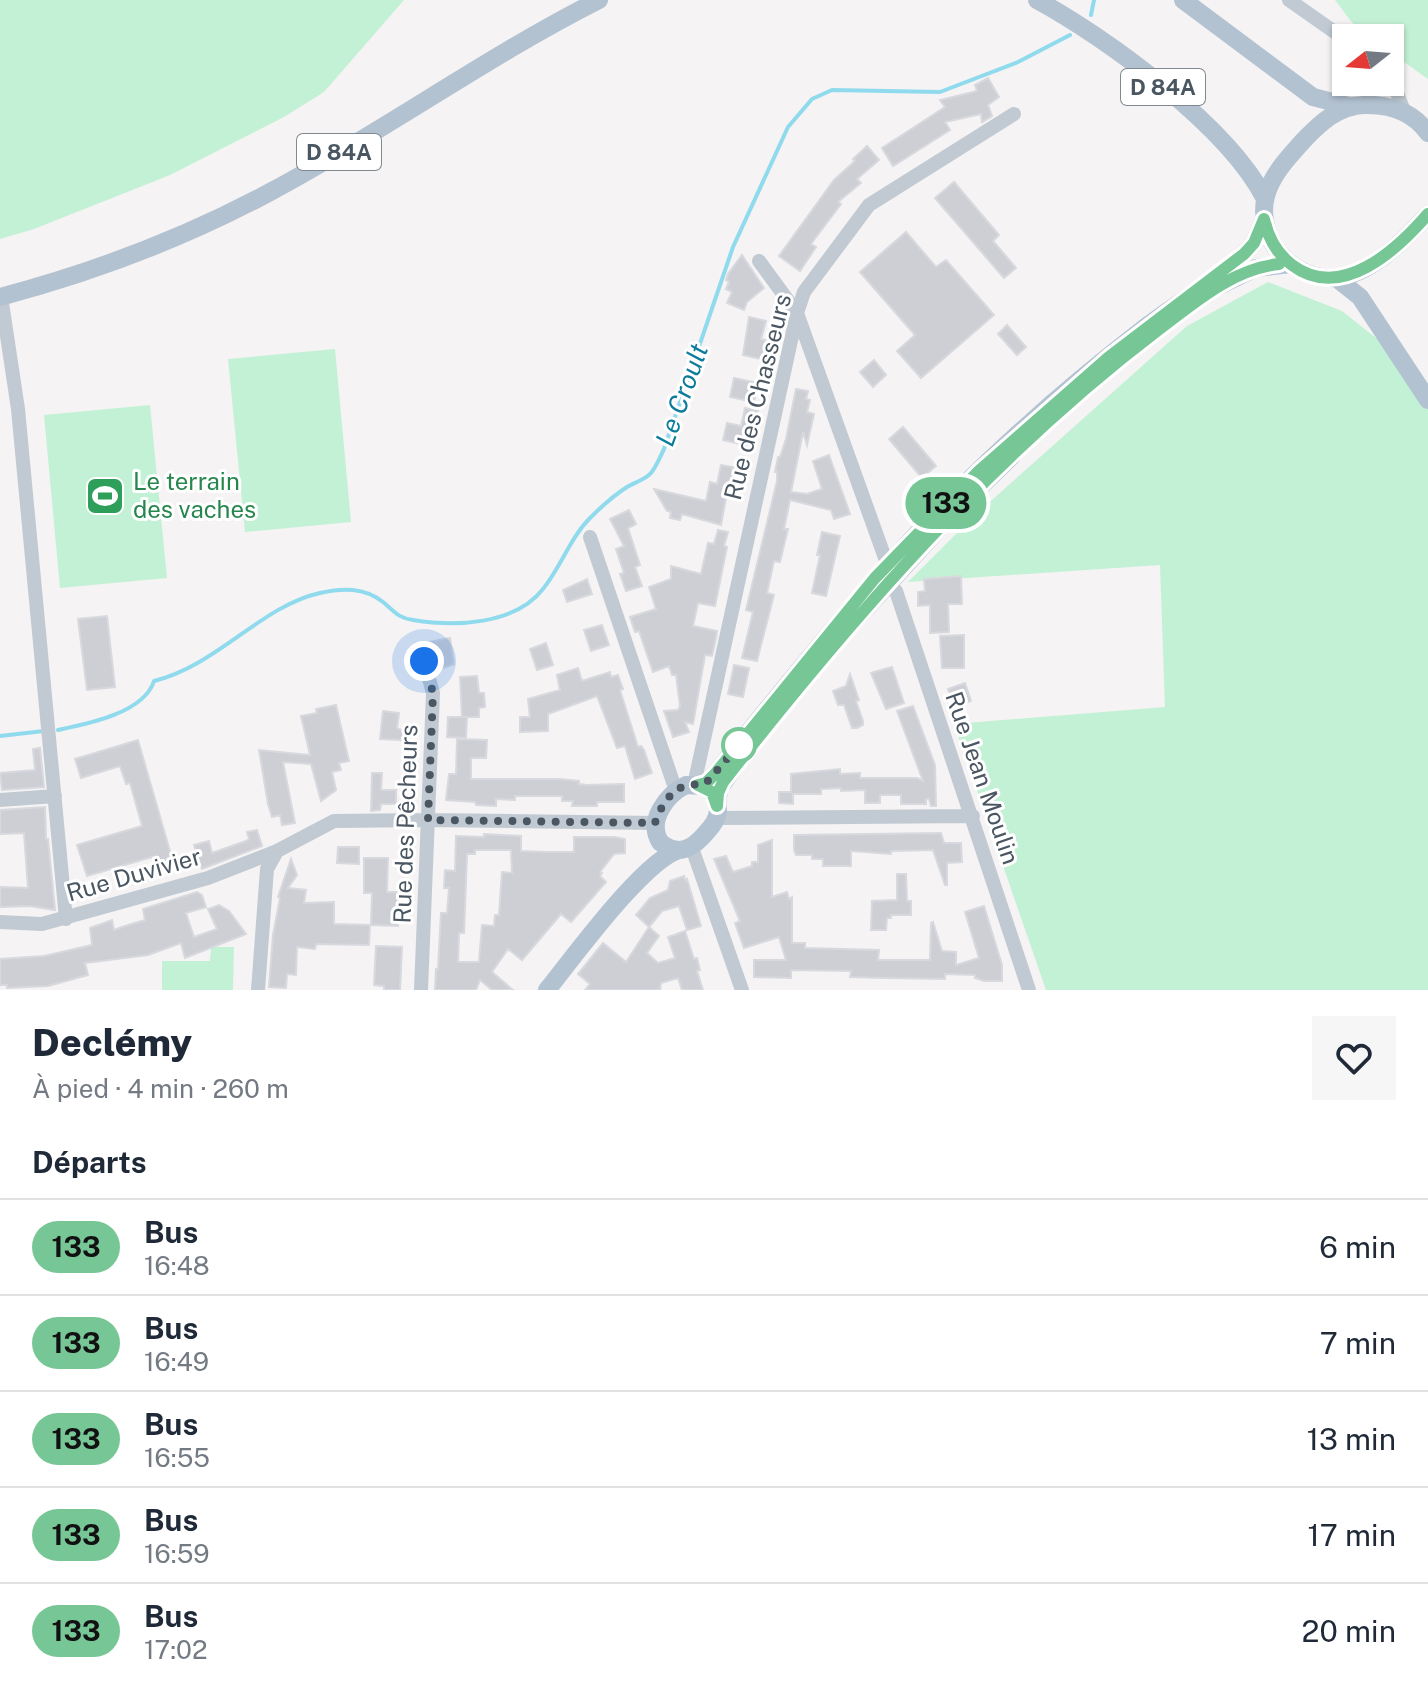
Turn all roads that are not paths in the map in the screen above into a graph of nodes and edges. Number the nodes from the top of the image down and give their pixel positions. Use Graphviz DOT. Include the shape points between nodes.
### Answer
graph roads {
  1 [pos="599,0"];
  2 [pos="1037,0"];
  3 [pos="1183,0"];
  4 [pos="1289,0"];
  5 [pos="1332,30"];
  6 [pos="1365,96"];
  7 [pos="1403,96"];
  8 [pos="1358,106"];
  9 [pos="1014,114"];
  10 [pos="1420,123"];
  11 [pos="1265,199"];
  12 [pos="1428,214"];
  13 [pos="1264,219"];
  14 [pos="759,261"];
  15 [pos="1290,264"];
  16 [pos="1336,278"];
  17 [pos="0,293"];
  18 [pos="797,313"];
  19 [pos="1428,400"];
  20 [pos="590,537"];
  21 [pos="887,574"];
  22 [pos="424,661"];
  23 [pos="690,787"];
  24 [pos="55,796"];
  25 [pos="0,800"];
  26 [pos="717,812"];
  27 [pos="973,816"];
  28 [pos="428,820"];
  29 [pos="656,829"];
  30 [pos="685,849"];
  31 [pos="277,851"];
  32 [pos="619,902"];
  33 [pos="66,919"];
  34 [pos="0,922"];
  35 [pos="258,990"];
  36 [pos="421,990"];
  37 [pos="547,990"];
  38 [pos="742,990"];
  39 [pos="1029,990"];
  1 -- 17 [label="main road, D 84A" via="271,192 179,236"];
  2 -- 11 [label="main road, D 84A" via="1067,16 1179,99 1244,167"];
  3 -- 8 [label="main road" via="1313,97"];
  4 -- 5 [label="street"];
  6 -- 8 [label="street"];
  7 -- 10 [label="street"];
  8 -- 10 [label="main road" via="1387,106"];
  8 -- 11 [label="main road" via="1330,116 1308,136 1276,173"];
  9 -- 18 [label="street, Rue des Chasseurs" via="869,205 804,292"];
  11 -- 13 [label="main road"];
  12 -- 16 [label="main road" via="1374,263"];
  13 -- 15 [label="main road"];
  13 -- 21 [label="main road" via="1244,254 1146,327 979,471"];
  14 -- 18 [label="street, Rue Jean Moulin"];
  15 -- 16 [label="main road" via="1312,276"];
  15 -- 21 [label="main road" via="1256,268 1219,286 1135,347"];
  16 -- 19 [label="main road" via="1360,297"];
  17 -- 24 [label="street" via="18,409"];
  18 -- 21 [label="street, Rue Jean Moulin"];
  18 -- 23 [label="street, Rue des Chasseurs"];
  20 -- 23 [label="street"];
  21 -- 23 [label="main road" via="715,774"];
  21 -- 26 [label="main road" via="723,782"];
  21 -- 27 [label="street, Rue Jean Moulin"];
  22 -- 28 [label="street, Rue des Pêcheurs" via="433,693"];
  23 -- 26 [label="main road" via="712,792"];
  23 -- 29 [label="main road" via="660,811"];
  24 -- 25 [label="street"];
  24 -- 33 [label="street"];
  26 -- 27 [label="street"];
  26 -- 30 [label="main road"];
  27 -- 39 [label="street, Rue Jean Moulin"];
  28 -- 29 [label="street, Rue Duvivier"];
  28 -- 31 [label="street, Rue Duvivier" via="334,821"];
  28 -- 36 [label="street, Rue des Pêcheurs"];
  29 -- 30 [label="main road" via="666,847"];
  29 -- 32 [label="main road" via="652,853"];
  30 -- 32 [label="main road" via="660,859"];
  30 -- 38 [label="street"];
  31 -- 33 [label="street, Rue Duvivier" via="208,878"];
  31 -- 35 [label="street" via="267,869"];
  32 -- 37 [label="main road"];
  33 -- 34 [label="street, Rue Duvivier"];
}
